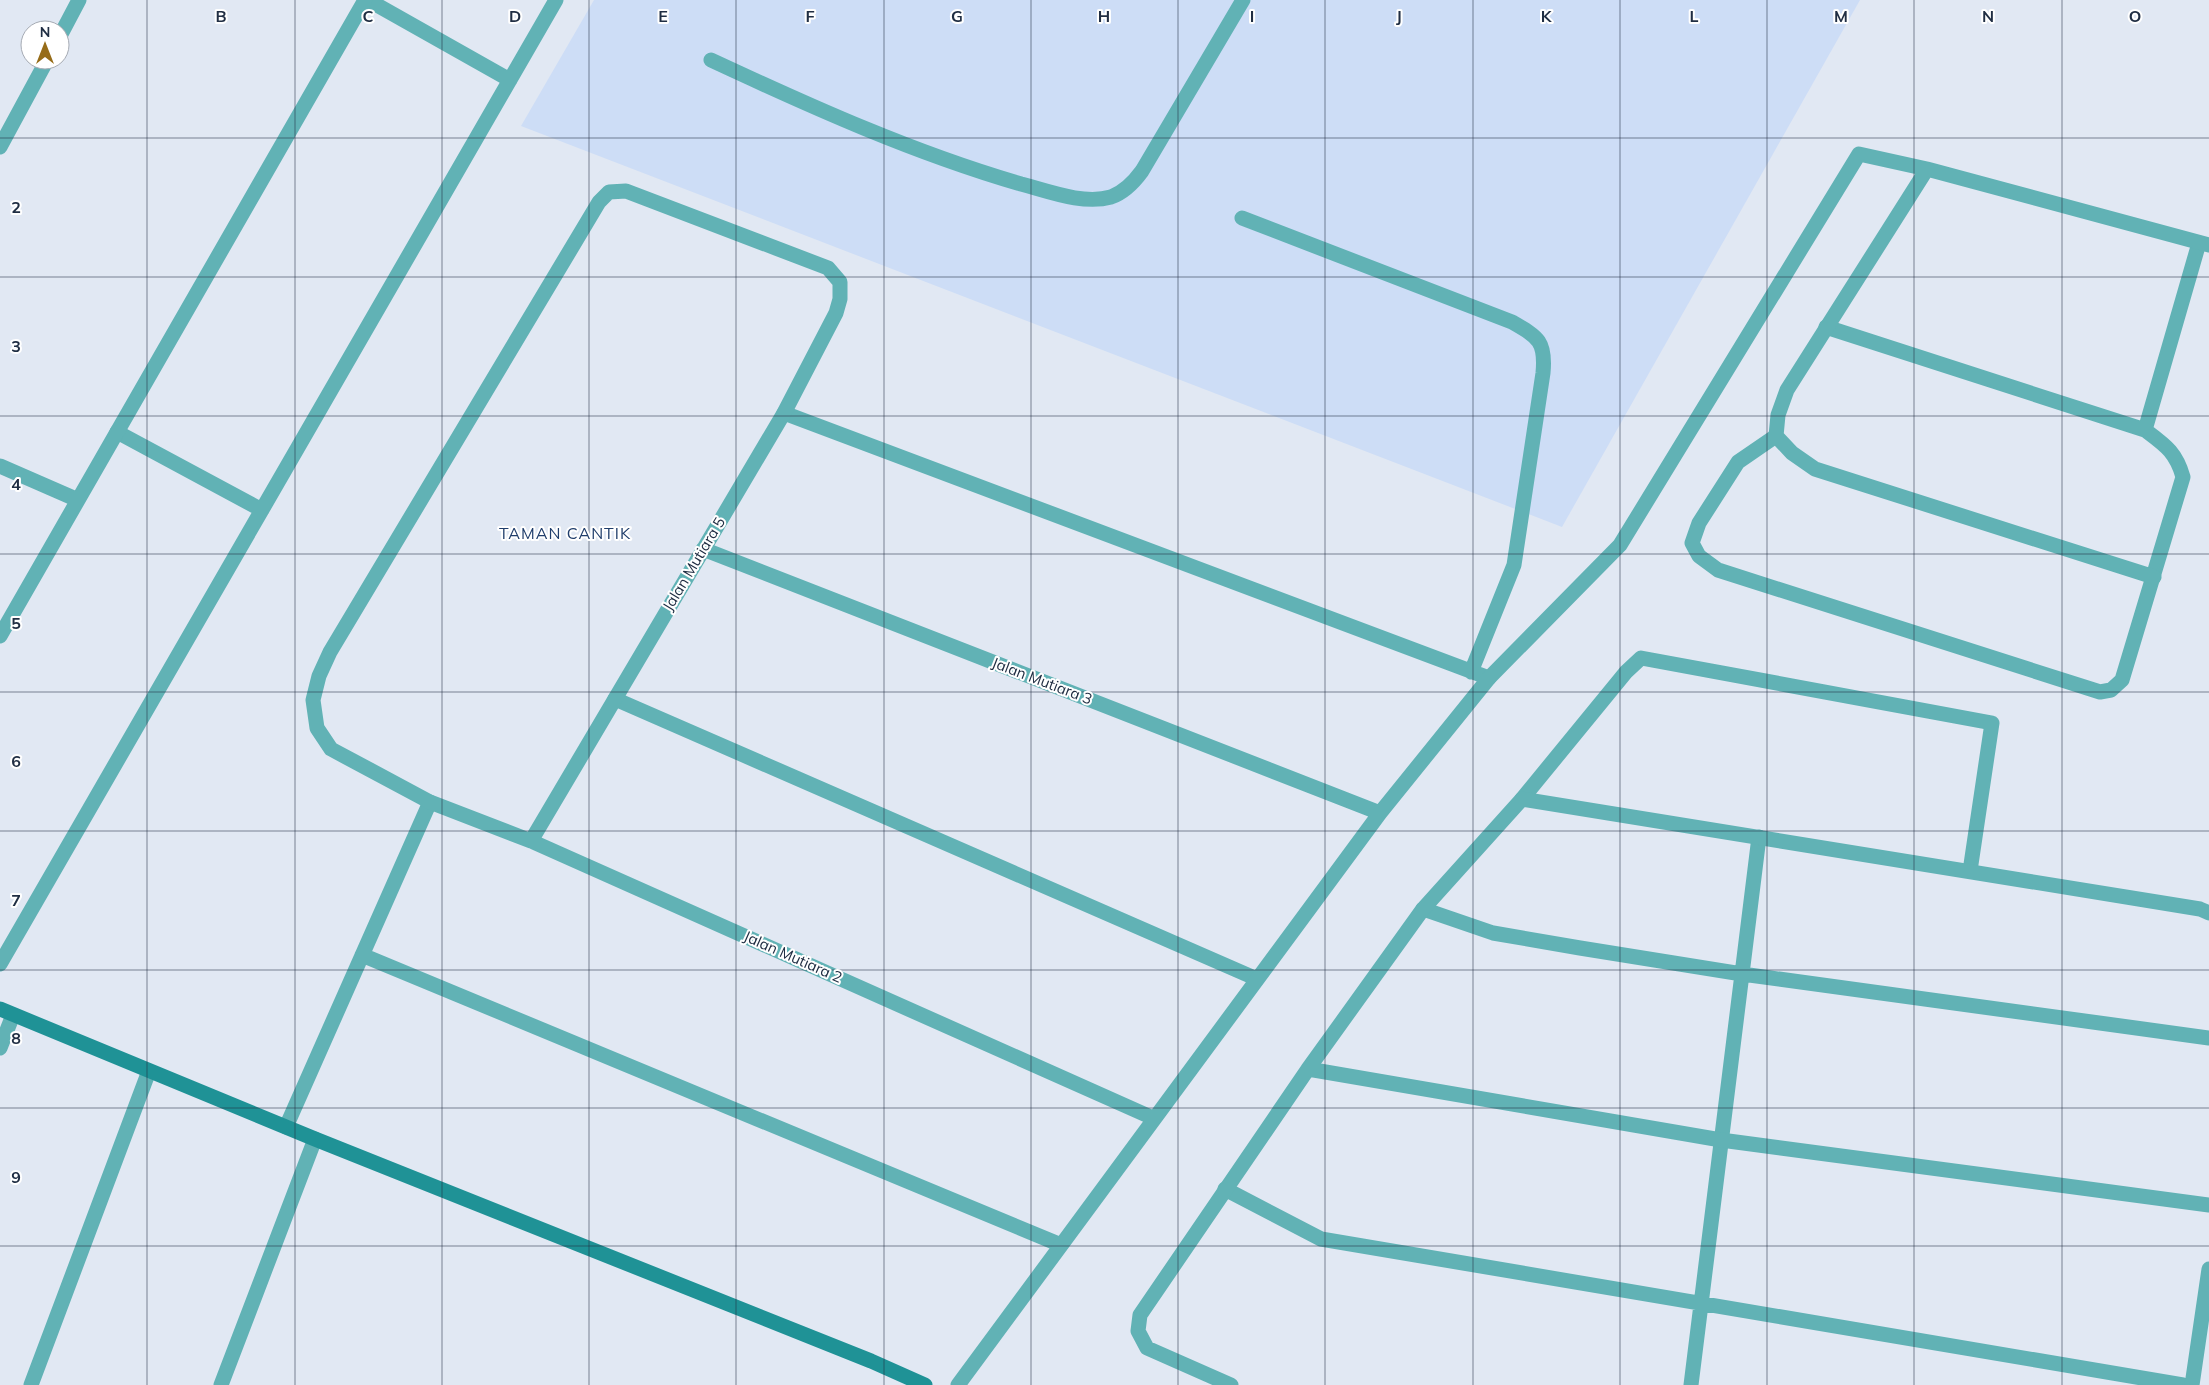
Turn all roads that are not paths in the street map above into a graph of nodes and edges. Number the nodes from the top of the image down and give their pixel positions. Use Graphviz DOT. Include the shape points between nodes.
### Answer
graph roads {
  1 [pos="80,0"];
  2 [pos="366,0"];
  3 [pos="556,0"];
  4 [pos="1243,0"];
  5 [pos="69,20"];
  6 [pos="711,60"];
  7 [pos="42,70"];
  8 [pos="510,80"];
  9 [pos="0,147"];
  10 [pos="1928,169"];
  11 [pos="1242,218"];
  12 [pos="2204,244"];
  13 [pos="840,282"];
  14 [pos="1826,328"];
  15 [pos="784,413"];
  16 [pos="2145,430"];
  17 [pos="117,432"];
  18 [pos="1776,436"];
  19 [pos="0,466"];
  20 [pos="78,500"];
  21 [pos="262,510"];
  22 [pos="703,549"];
  23 [pos="2154,577"];
  24 [pos="0,636"];
  25 [pos="1471,672"];
  26 [pos="1489,678"];
  27 [pos="615,699"];
  28 [pos="1522,799"];
  29 [pos="430,802"];
  30 [pos="1380,813"];
  31 [pos="1759,837"];
  32 [pos="531,840"];
  33 [pos="1970,871"];
  34 [pos="1423,909"];
  35 [pos="2209,913"];
  36 [pos="362,955"];
  37 [pos="0,964"];
  38 [pos="1742,974"];
  39 [pos="1257,979"];
  40 [pos="6,1012"];
  41 [pos="2209,1038"];
  42 [pos="0,1048"];
  43 [pos="1308,1069"];
  44 [pos="149,1071"];
  45 [pos="1153,1118"];
  46 [pos="286,1127"];
  47 [pos="315,1139"];
  48 [pos="1721,1140"];
  49 [pos="1225,1189"];
  50 [pos="2209,1205"];
  51 [pos="1061,1245"];
  52 [pos="2209,1270"];
  53 [pos="1701,1304"];
  54 [pos="31,1385"];
  55 [pos="221,1385"];
  56 [pos="925,1385"];
  57 [pos="958,1385"];
  58 [pos="1231,1385"];
  59 [pos="1691,1385"];
  60 [pos="2183,1385"];
  61 [pos="2192,1385"];
  1 -- 5 [label="street"];
  2 -- 8 [label="street"];
  2 -- 17 [label="street"];
  3 -- 8 [label="street"];
  4 -- 6 [label="street" via="1142,171 1130,187 1111,197 1093,199 1061,195 970,169 816,109"];
  7 -- 9 [label="street"];
  8 -- 21 [label="street"];
  10 -- 12 [label="street"];
  10 -- 14 [label="street"];
  10 -- 26 [label="street" via="1859,154 1620,545"];
  11 -- 25 [label="street" via="1512,322 1540,341 1543,373 1514,565"];
  12 -- 16 [label="street"];
  13 -- 15 [label="street, Jalan Mutiara 5" via="836,313"];
  13 -- 29 [label="street, Jalan Mutiara 2" via="828,268 810,259 626,191 609,192 599,202 330,652 319,676 314,700 317,728 331,749"];
  14 -- 16 [label="street"];
  14 -- 18 [label="street" via="1787,390 1778,415"];
  15 -- 22 [label="street, Jalan Mutiara 5"];
  15 -- 25 [label="street"];
  16 -- 23 [label="street" via="2167,446 2178,459 2183,477"];
  17 -- 20 [label="street"];
  17 -- 21 [label="street"];
  18 -- 23 [label="street" via="1792,453 1815,469"];
  18 -- 23 [label="street" via="1738,462 1699,523 1692,543 1699,556 1718,570 2100,692 2111,690 2122,680"];
  19 -- 20 [label="street"];
  20 -- 24 [label="street"];
  21 -- 37 [label="street"];
  22 -- 27 [label="street, Jalan Mutiara 5"];
  22 -- 30 [label="street, Jalan Mutiara 3"];
  25 -- 26 [label="street"];
  26 -- 30 [label="street"];
  27 -- 32 [label="street, Jalan Mutiara 5"];
  27 -- 39 [label="street"];
  28 -- 31 [label="street"];
  28 -- 33 [label="street" via="1641,658 1992,723"];
  28 -- 34 [label="street"];
  29 -- 32 [label="street, Jalan Mutiara 2"];
  29 -- 36 [label="street"];
  30 -- 39 [label="street"];
  31 -- 33 [label="street"];
  31 -- 38 [label="street"];
  32 -- 45 [label="street, Jalan Mutiara 2"];
  33 -- 35 [label="street"];
  34 -- 38 [label="street" via="1493,933"];
  34 -- 43 [label="street"];
  36 -- 46 [label="street"];
  36 -- 51 [label="street"];
  38 -- 41 [label="street"];
  38 -- 48 [label="street"];
  39 -- 45 [label="street"];
  40 -- 42 [label="street"];
  40 -- 44 [label="street"];
  43 -- 48 [label="street"];
  43 -- 49 [label="street"];
  44 -- 46 [label="street"];
  44 -- 54 [label="street"];
  45 -- 51 [label="street"];
  46 -- 47 [label="street"];
  47 -- 55 [label="street"];
  47 -- 56 [label="street"];
  48 -- 50 [label="street"];
  48 -- 53 [label="street"];
  49 -- 53 [label="street" via="1321,1239"];
  49 -- 58 [label="street" via="1140,1315 1138,1331 1146,1348"];
  51 -- 57 [label="street"];
  52 -- 61 [label="street"];
  53 -- 59 [label="street"];
  53 -- 60 [label="street"];
}
